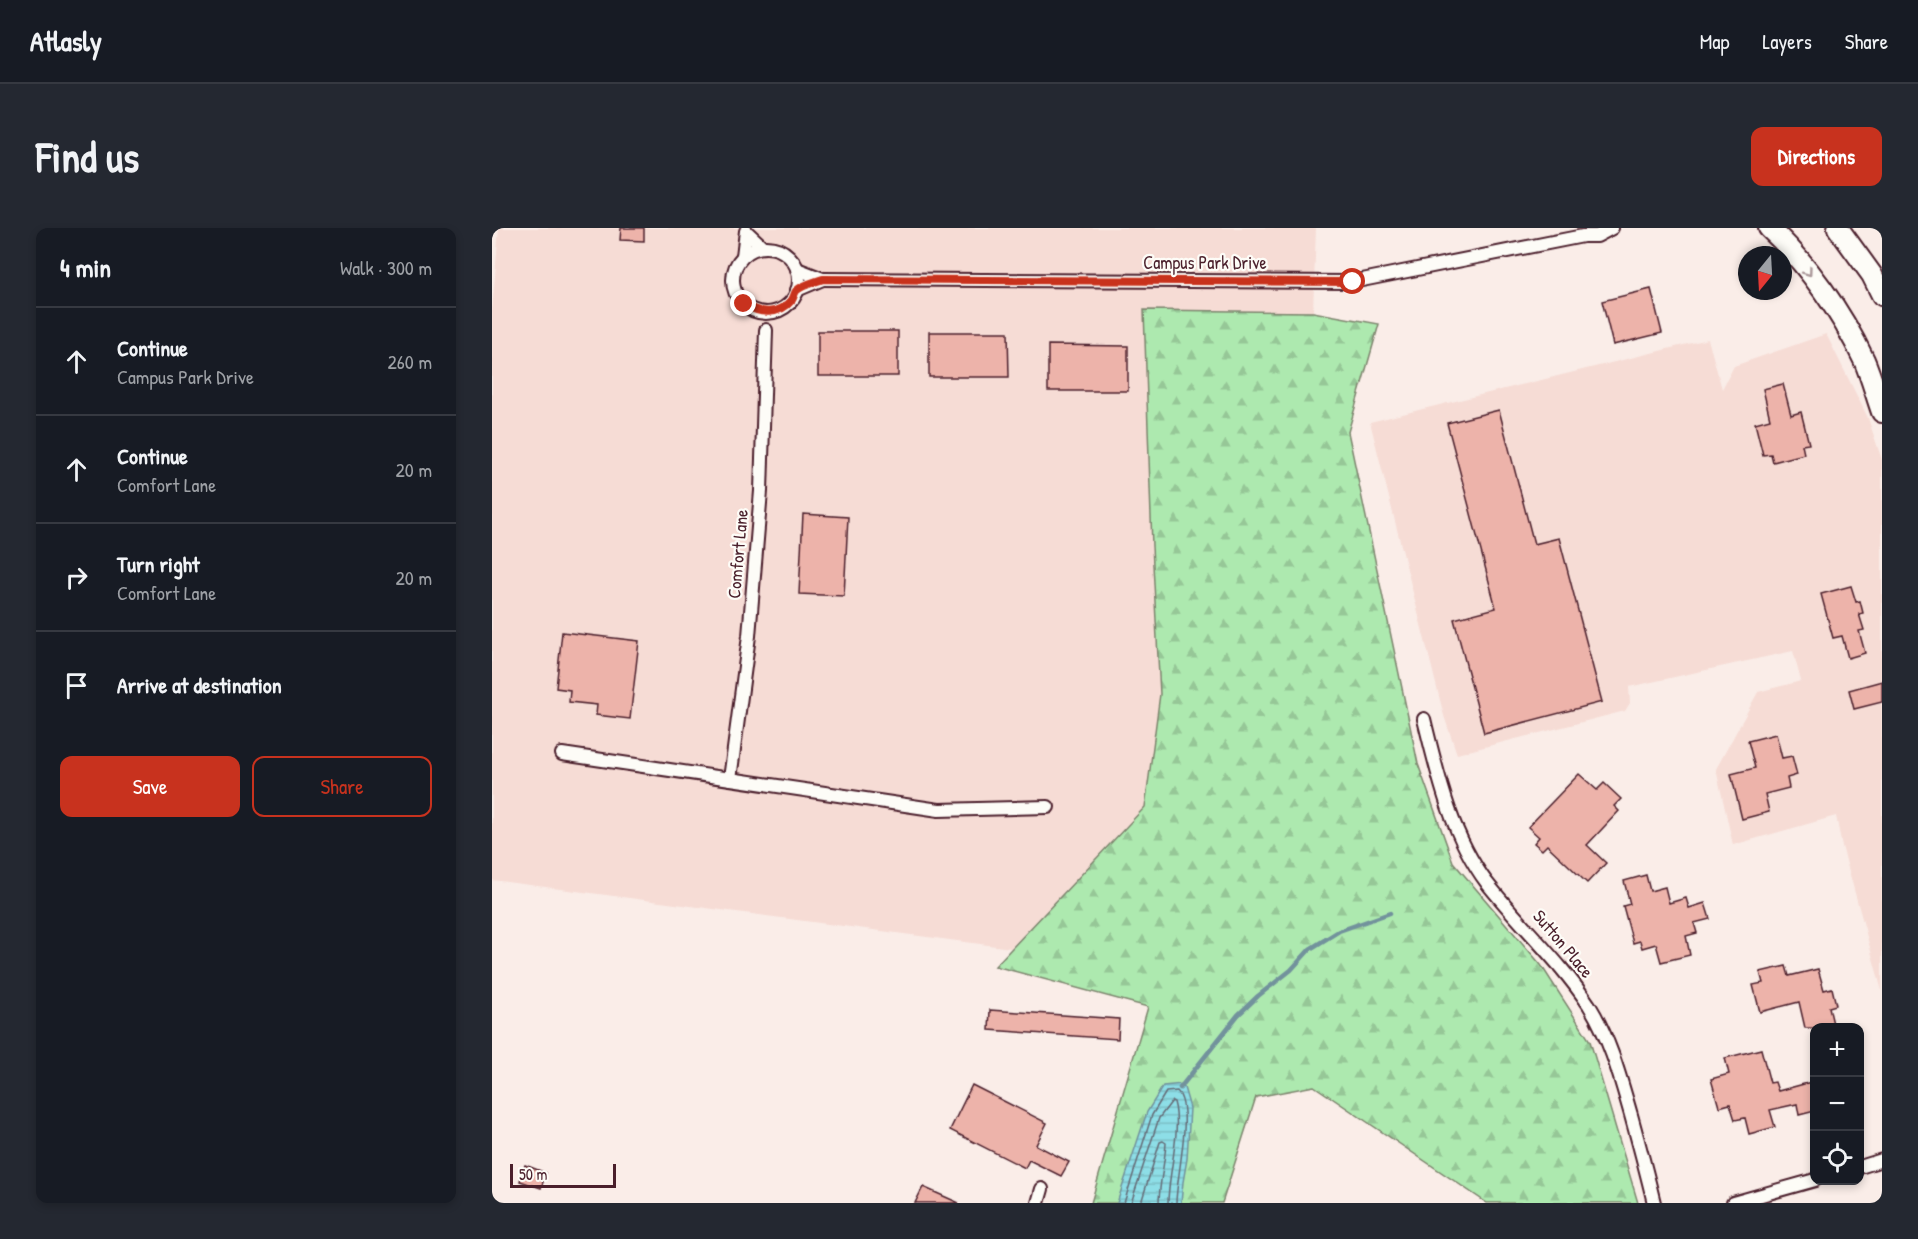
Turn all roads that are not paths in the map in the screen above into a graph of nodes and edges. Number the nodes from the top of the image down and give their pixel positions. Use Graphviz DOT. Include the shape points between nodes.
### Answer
graph roads {
  1 [pos="1612,228"];
  2 [pos="1769,228"];
  3 [pos="1838,228"];
  4 [pos="746,229"];
  5 [pos="1585,232"];
  6 [pos="763,247"];
  7 [pos="743,256"];
  8 [pos="797,269"];
  9 [pos="823,279"];
  10 [pos="797,290"];
  11 [pos="1882,295"];
  12 [pos="749,308"];
  13 [pos="774,311"];
  14 [pos="766,330"];
  15 [pos="1882,412"];
  16 [pos="1424,719"];
  17 [pos="562,754"];
  18 [pos="730,779"];
  19 [pos="1048,807"];
  20 [pos="1882,1160"];
  21 [pos="1864,1166"];
  22 [pos="1810,1181"];
  23 [pos="1042,1189"];
  24 [pos="1038,1203"];
  25 [pos="1654,1203"];
  26 [pos="1733,1203"];
  1 -- 5 [label="street, Campus Park Drive" via="1597,236"];
  2 -- 15 [label="highway, one-way" via="1790,247 1843,320 1865,362"];
  3 -- 11 [label="highway"];
  4 -- 6 [label="street"];
  4 -- 7 [label="street"];
  5 -- 9 [label="street, Campus Park Drive" via="1353,282"];
  6 -- 7 [label="street"];
  6 -- 8 [label="street" via="783,252"];
  7 -- 12 [label="street" via="733,274 733,285"];
  8 -- 9 [label="street, Campus Park Drive"];
  8 -- 10 [label="street"];
  9 -- 10 [label="street, Campus Park Drive"];
  10 -- 13 [label="street, Comfort Lane" via="792,300"];
  12 -- 13 [label="street" via="763,313"];
  12 -- 14 [label="street"];
  13 -- 14 [label="street, Comfort Lane"];
  14 -- 18 [label="street, Comfort Lane" via="761,491 749,636"];
  16 -- 25 [label="street, Sutton Place" via="1443,796 1470,856 1486,882 1587,1002 1606,1036"];
  17 -- 18 [label="street"];
  18 -- 19 [label="street" via="939,810"];
  20 -- 21 [label="street"];
  22 -- 26 [label="street"];
  23 -- 24 [label="street"];
}
